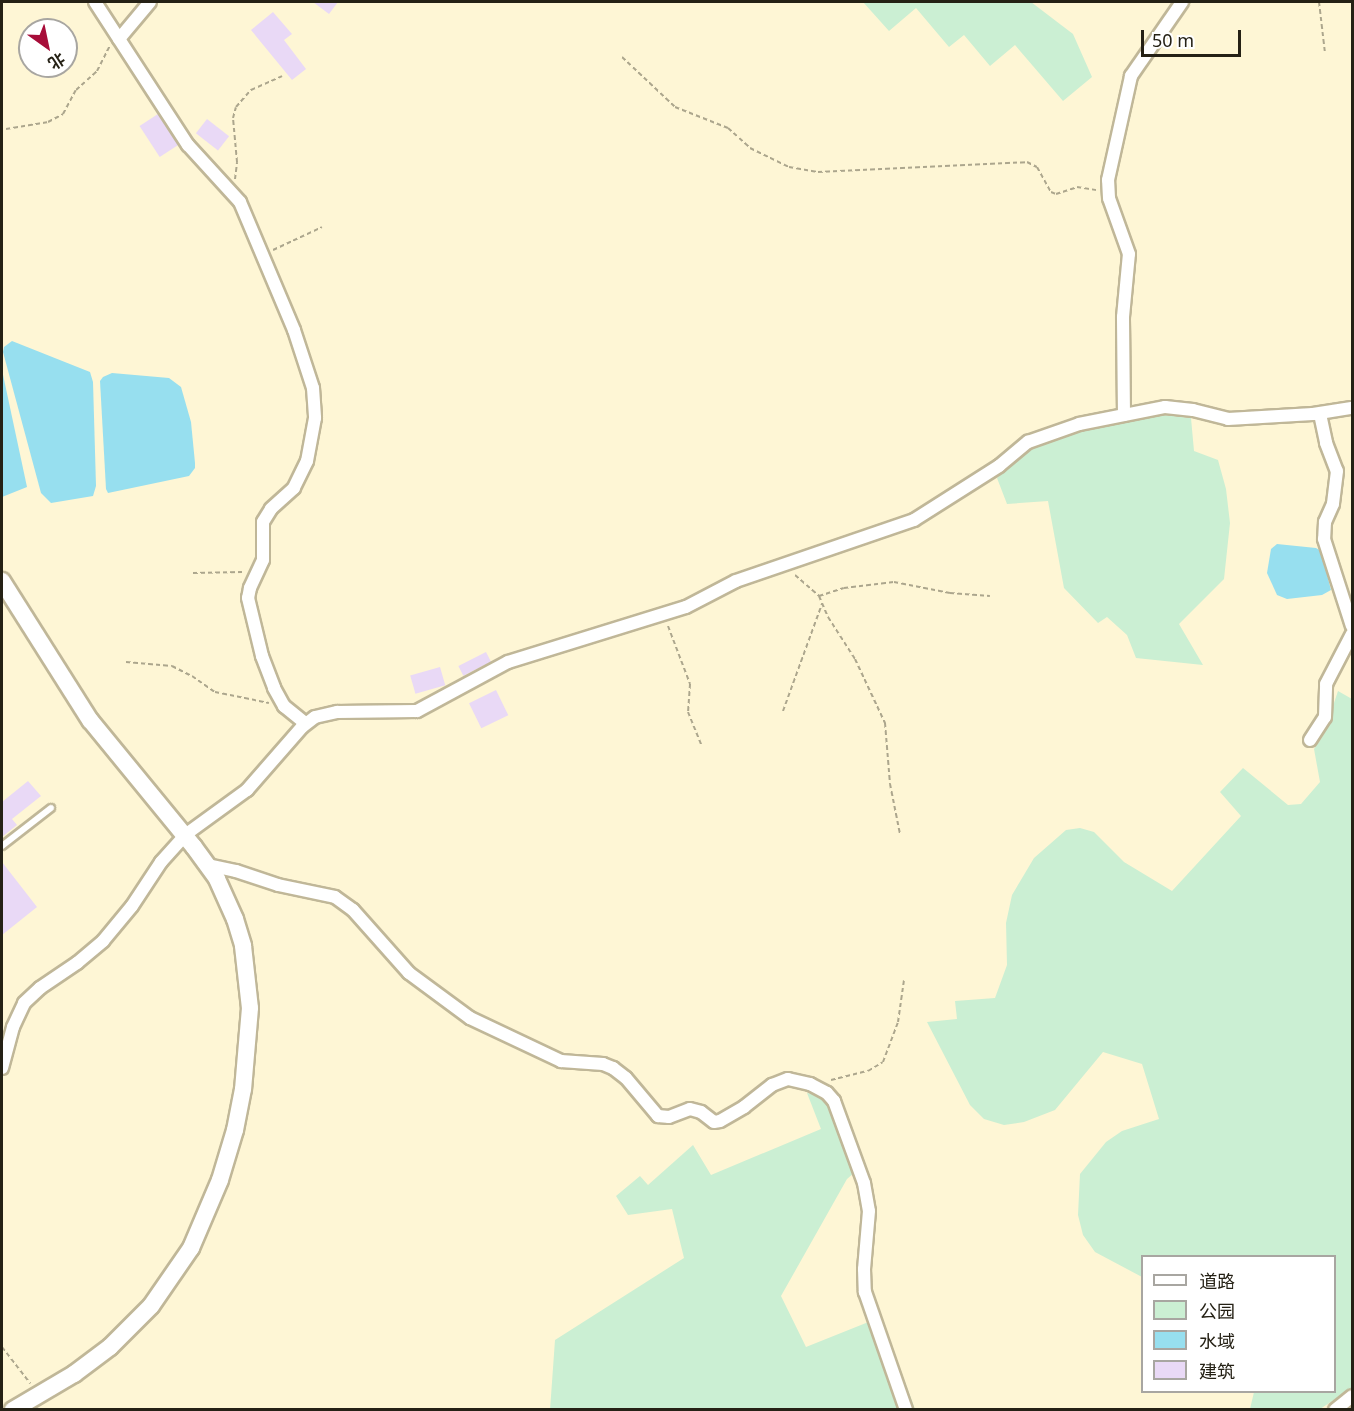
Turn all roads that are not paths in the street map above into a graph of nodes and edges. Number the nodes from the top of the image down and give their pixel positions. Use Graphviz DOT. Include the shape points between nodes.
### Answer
graph roads {
  1 [pos="95,2"];
  2 [pos="150,2"];
  3 [pos="1182,2"];
  4 [pos="119,39"];
  5 [pos="1353,408"];
  6 [pos="1320,414"];
  7 [pos="1124,415"];
  8 [pos="2,581"];
  9 [pos="1353,626"];
  10 [pos="1353,634"];
  11 [pos="306,723"];
  12 [pos="1310,740"];
  13 [pos="51,808"];
  14 [pos="185,835"];
  15 [pos="2,846"];
  16 [pos="208,865"];
  17 [pos="2,1068"];
  18 [pos="1353,1396"];
  19 [pos="14,1410"];
  20 [pos="906,1410"];
  21 [pos="1335,1410"];
  1 -- 4 [label="street"];
  2 -- 4 [label="street"];
  3 -- 7 [label="street" via="1131,76 1108,180 1109,198 1129,254 1123,317"];
  4 -- 11 [label="street" via="188,146 240,202 294,330 313,388 315,418 307,461 294,488 263,522 263,555 248,598 262,657 284,706"];
  5 -- 6 [label="street"];
  6 -- 7 [label="street" via="1228,419 1165,407"];
  6 -- 9 [label="street" via="1337,471 1324,539"];
  7 -- 11 [label="street" via="1079,424 1028,442 990,472 914,520 736,581 694,604 508,662 417,711 337,712"];
  8 -- 14 [label="street" via="90,720"];
  10 -- 12 [label="street" via="1326,684 1325,717"];
  11 -- 14 [label="street" via="247,790"];
  13 -- 15 [label="lane"];
  14 -- 16 [label="street"];
  14 -- 17 [label="street" via="103,941 24,1003"];
  16 -- 19 [label="street" via="235,919 249,991 243,1089 220,1180 191,1248 151,1306 110,1347"];
  16 -- 20 [label="street" via="335,897 353,910 409,973 470,1018 561,1061 613,1068 658,1116 669,1117 690,1109 714,1122 720,1121 777,1082 794,1079 827,1093 834,1101 864,1183 869,1211 865,1292"];
  18 -- 21 [label="street"];
}
